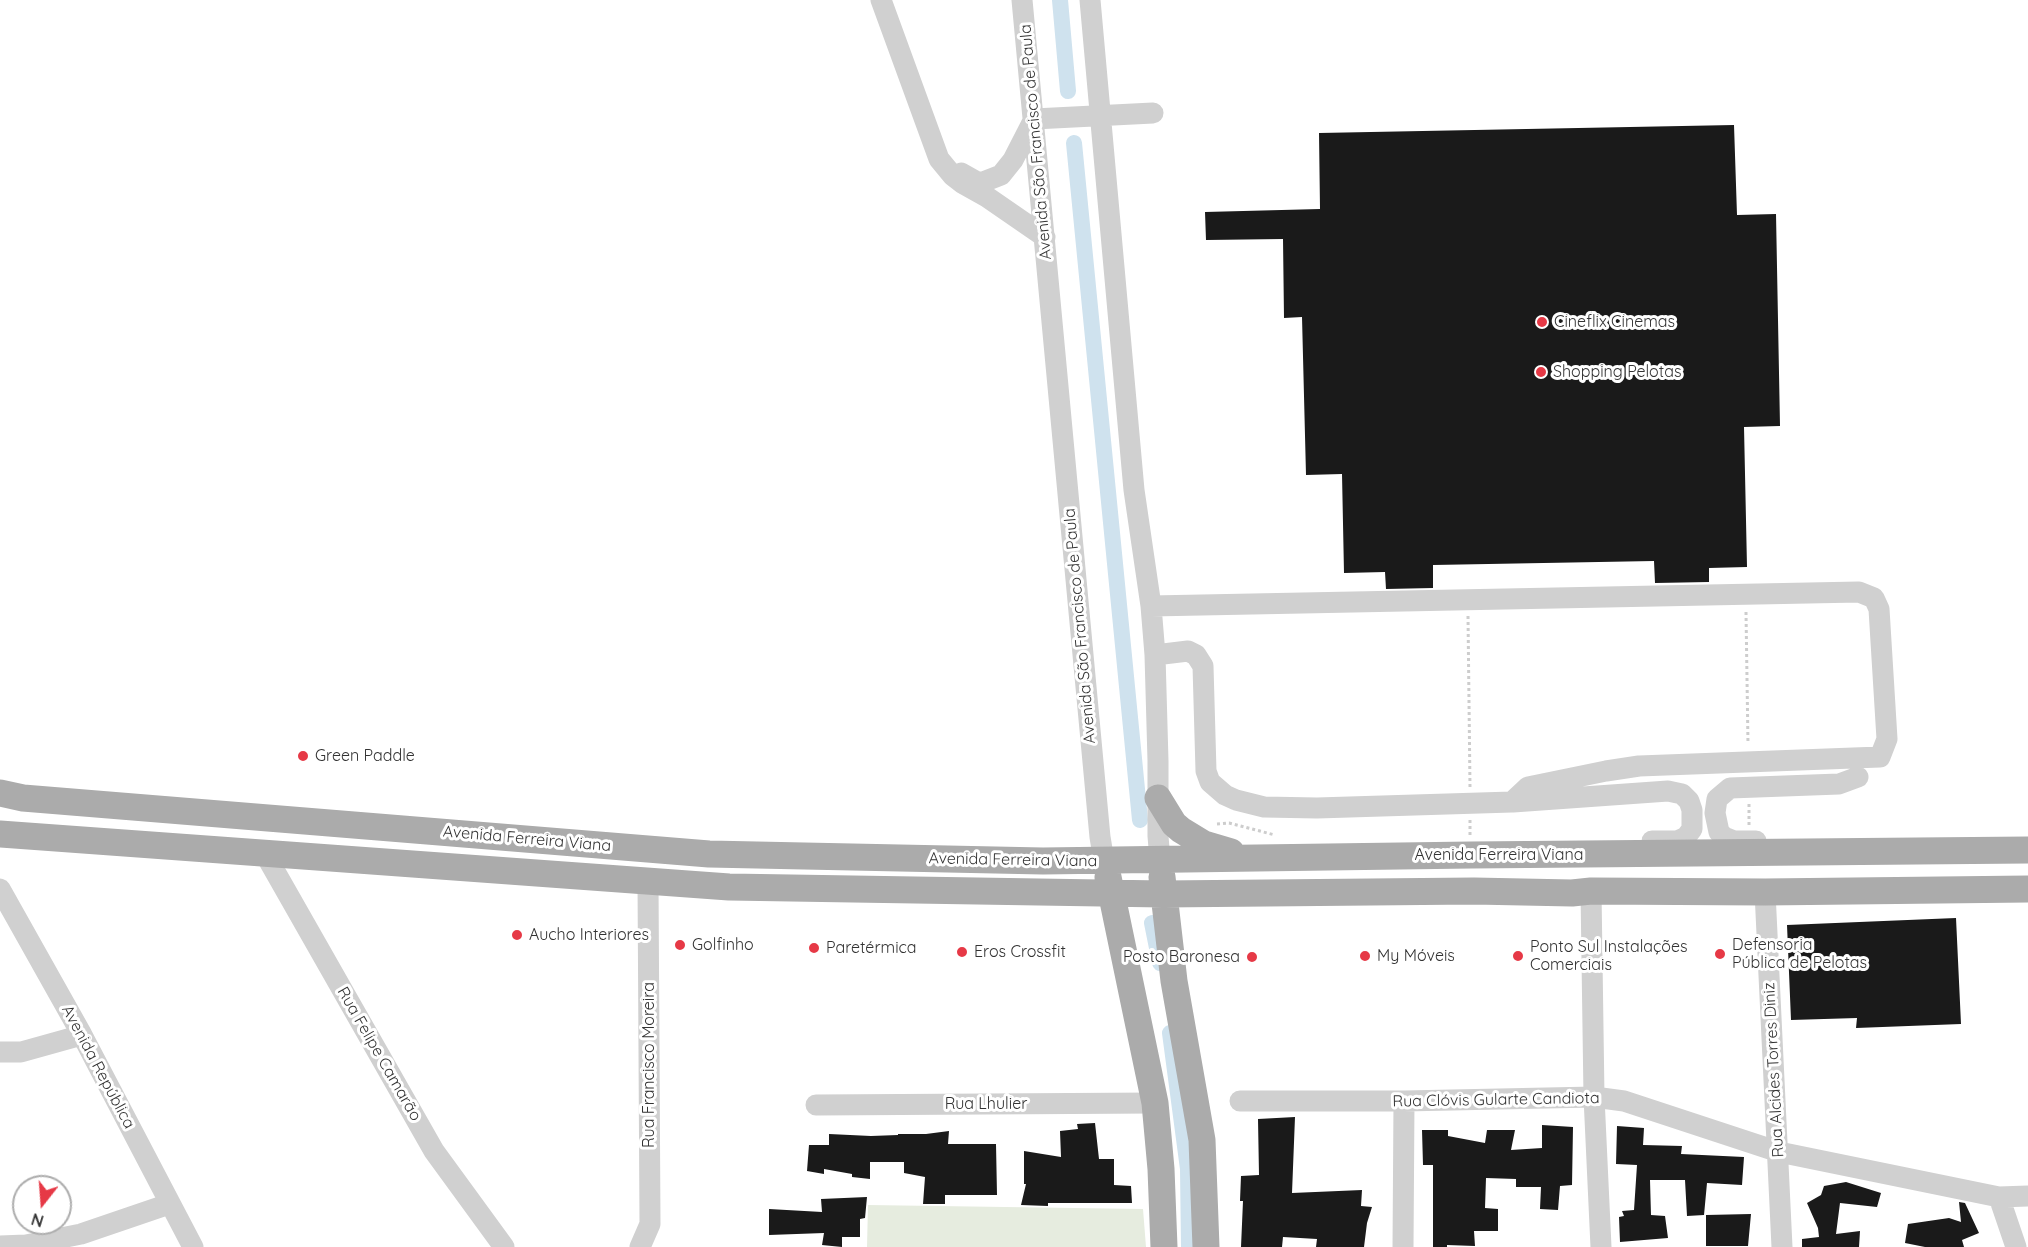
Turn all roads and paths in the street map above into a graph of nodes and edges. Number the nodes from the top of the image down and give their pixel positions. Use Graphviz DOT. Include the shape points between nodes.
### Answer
graph roads {
  1 [pos="881,0"];
  2 [pos="1022,0"];
  3 [pos="1090,0"];
  4 [pos="1154,113"];
  5 [pos="1096,115"];
  6 [pos="1042,119"];
  7 [pos="933,145"];
  8 [pos="1045,237"];
  9 [pos="1745,594"];
  10 [pos="1468,600"];
  11 [pos="1151,606"];
  12 [pos="1155,655"];
  13 [pos="1749,762"];
  14 [pos="1858,777"];
  15 [pos="1749,786"];
  16 [pos="0,794"];
  17 [pos="1158,798"];
  18 [pos="1470,802"];
  19 [pos="1512,802"];
  20 [pos="1750,832"];
  21 [pos="0,833"];
  22 [pos="2028,850"];
  23 [pos="1923,851"];
  24 [pos="265,854"];
  25 [pos="1472,855"];
  26 [pos="1564,855"];
  27 [pos="1249,858"];
  28 [pos="1160,860"];
  29 [pos="1104,861"];
  30 [pos="648,881"];
  31 [pos="0,889"];
  32 [pos="2028,890"];
  33 [pos="1591,891"];
  34 [pos="1765,892"];
  35 [pos="1111,893"];
  36 [pos="1163,894"];
  37 [pos="1175,985"];
  38 [pos="1131,988"];
  39 [pos="82,1035"];
  40 [pos="0,1052"];
  41 [pos="1594,1097"];
  42 [pos="1239,1101"];
  43 [pos="1404,1101"];
  44 [pos="1155,1103"];
  45 [pos="816,1105"];
  46 [pos="1779,1152"];
  47 [pos="2028,1196"];
  48 [pos="1999,1197"];
  49 [pos="169,1204"];
  50 [pos="0,1246"];
  51 [pos="193,1247"];
  52 [pos="504,1247"];
  53 [pos="640,1247"];
  54 [pos="1164,1247"];
  55 [pos="1206,1247"];
  56 [pos="1403,1247"];
  57 [pos="1601,1247"];
  58 [pos="1782,1247"];
  59 [pos="2016,1247"];
  1 -- 7 [label="street"];
  2 -- 6 [label="street, Avenida São Francisco de Paula"];
  3 -- 5 [label="street"];
  4 -- 5 [label="street"];
  5 -- 6 [label="street"];
  5 -- 11 [label="street" via="1134,490"];
  6 -- 7 [label="street" via="1005,171 992,180 971,179"];
  6 -- 8 [label="street, Avenida São Francisco de Paula"];
  7 -- 8 [label="street" via="953,176"];
  8 -- 29 [label="street, Avenida São Francisco de Paula"];
  9 -- 10 [label="street"];
  9 -- 13 [label="path"];
  9 -- 13 [label="street" via="1859,592 1874,598 1879,609 1887,739 1880,757"];
  10 -- 11 [label="street"];
  10 -- 18 [label="path"];
  11 -- 12 [label="street"];
  12 -- 17 [label="street"];
  12 -- 18 [label="street" via="1188,651 1203,666 1206,771 1210,782 1225,795 1248,804 1273,807"];
  13 -- 19 [label="street" via="1606,771 1528,787"];
  14 -- 15 [label="street" via="1839,784"];
  15 -- 20 [label="path"];
  15 -- 23 [label="street" via="1730,788 1717,799 1715,813 1724,837 1734,841 1886,840"];
  16 -- 21 [label="main road" via="8,813"];
  16 -- 29 [label="main road, Avenida Ferreira Viana" via="709,854"];
  17 -- 27 [label="main road" via="1174,824 1188,835"];
  17 -- 28 [label="street"];
  18 -- 19 [label="street"];
  18 -- 25 [label="path"];
  19 -- 26 [label="street" via="1668,791 1682,794 1689,801 1692,829 1686,837 1594,843"];
  21 -- 24 [label="main road, Avenida Ferreira Viana"];
  22 -- 23 [label="main road, Avenida Ferreira Viana"];
  23 -- 26 [label="main road, Avenida Ferreira Viana"];
  24 -- 30 [label="main road, Avenida Ferreira Viana"];
  24 -- 52 [label="street, Rua Felipe Camarão" via="434,1151"];
  25 -- 26 [label="main road, Avenida Ferreira Viana"];
  25 -- 27 [label="main road, Avenida Ferreira Viana"];
  27 -- 28 [label="main road, Avenida Ferreira Viana"];
  28 -- 29 [label="main road, Avenida Ferreira Viana"];
  28 -- 36 [label="main road"];
  29 -- 35 [label="main road, Avenida São Francisco de Paula"];
  30 -- 35 [label="main road, Avenida Ferreira Viana" via="729,887"];
  30 -- 53 [label="street, Rua Francisco Moreira" via="650,1224"];
  31 -- 39 [label="street, Avenida República"];
  32 -- 34 [label="main road, Avenida Ferreira Viana"];
  33 -- 34 [label="main road, Avenida Ferreira Viana"];
  33 -- 36 [label="main road, Avenida Ferreira Viana"];
  33 -- 41 [label="street"];
  34 -- 46 [label="street, Rua Alcides Torres Diniz"];
  35 -- 36 [label="main road, Avenida Ferreira Viana"];
  35 -- 38 [label="main road, Avenida São Francisco de Paula"];
  36 -- 37 [label="main road"];
  37 -- 38 [label="main road"];
  37 -- 55 [label="main road" via="1202,1140"];
  38 -- 44 [label="main road, Avenida São Francisco de Paula"];
  39 -- 40 [label="street" via="21,1052"];
  39 -- 49 [label="street, Avenida República"];
  41 -- 43 [label="street, Rua Clóvis Gularte Candiota"];
  41 -- 46 [label="street, Rua Clóvis Gularte Candiota" via="1624,1101"];
  41 -- 57 [label="street"];
  42 -- 43 [label="street, Rua Clóvis Gularte Candiota"];
  43 -- 56 [label="street"];
  44 -- 45 [label="street, Rua Lhulier"];
  44 -- 54 [label="main road, Avenida São Francisco de Paula"];
  46 -- 48 [label="street, Rua Clóvis Gularte Candiota"];
  46 -- 58 [label="street, Rua Alcides Torres Diniz"];
  47 -- 48 [label="street, Rua Clóvis Gularte Candiota"];
  48 -- 59 [label="street"];
  49 -- 50 [label="street" via="81,1234"];
  49 -- 51 [label="street, Avenida República"];
}
